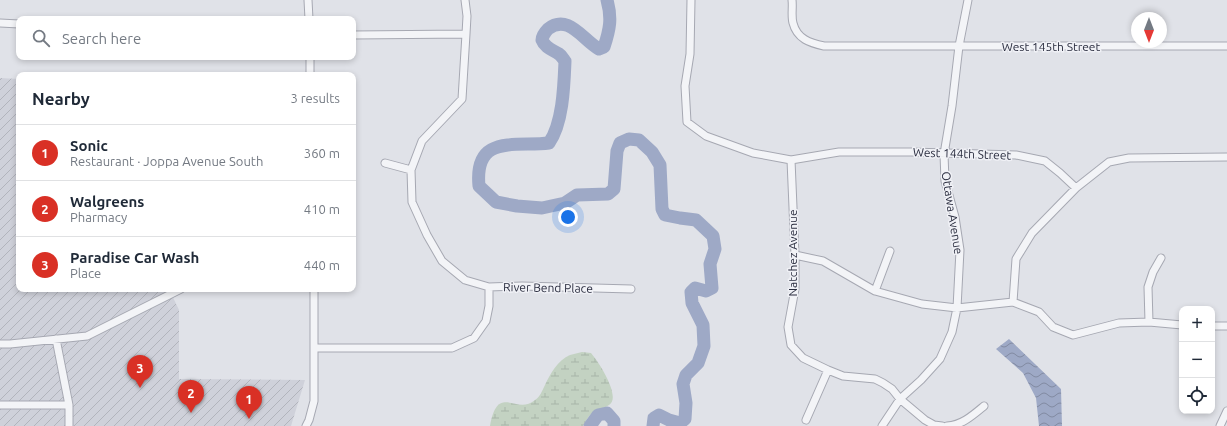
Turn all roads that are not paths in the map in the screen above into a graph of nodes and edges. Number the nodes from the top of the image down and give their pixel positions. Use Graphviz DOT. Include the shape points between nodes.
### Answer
graph roads {
  1 [pos="308,0"];
  2 [pos="465,0"];
  3 [pos="691,0"];
  4 [pos="792,0"];
  5 [pos="968,0"];
  6 [pos="309,16"];
  7 [pos="0,23"];
  8 [pos="16,24"];
  9 [pos="466,34"];
  10 [pos="356,35"];
  11 [pos="959,46"];
  12 [pos="1227,46"];
  13 [pos="310,60"];
  14 [pos="310,72"];
  15 [pos="944,154"];
  16 [pos="1227,157"];
  17 [pos="791,160"];
  18 [pos="385,163"];
  19 [pos="411,170"];
  20 [pos="1076,188"];
  21 [pos="890,251"];
  22 [pos="795,254"];
  23 [pos="1161,258"];
  24 [pos="489,287"];
  25 [pos="631,289"];
  26 [pos="875,291"];
  27 [pos="175,292"];
  28 [pos="314,292"];
  29 [pos="1013,302"];
  30 [pos="957,308"];
  31 [pos="1149,322"];
  32 [pos="1179,325"];
  33 [pos="1215,326"];
  34 [pos="1227,326"];
  35 [pos="56,339"];
  36 [pos="0,344"];
  37 [pos="315,348"];
  38 [pos="828,370"];
  39 [pos="900,399"];
  40 [pos="0,405"];
  41 [pos="69,406"];
  42 [pos="984,406"];
  43 [pos="1227,411"];
  44 [pos="806,420"];
  45 [pos="69,426"];
  46 [pos="306,426"];
  47 [pos="882,426"];
  48 [pos="942,426"];
  49 [pos="947,426"];
  50 [pos="1220,426"];
  1 -- 6 [label="street"];
  2 -- 9 [label="street"];
  3 -- 17 [label="street, West 144th Street" via="690,54 685,86 687,122 706,136 754,153"];
  4 -- 11 [label="street, West 145th Street" via="793,23 800,36 811,44"];
  5 -- 11 [label="street, Ottawa Avenue"];
  7 -- 8 [label="street"];
  9 -- 10 [label="street"];
  9 -- 19 [label="street" via="462,99 422,141"];
  11 -- 12 [label="street, West 145th Street"];
  11 -- 15 [label="street, Ottawa Avenue"];
  13 -- 14 [label="street"];
  15 -- 17 [label="street, West 144th Street" via="839,152"];
  15 -- 20 [label="street, West 144th Street" via="1016,155 1045,161"];
  15 -- 30 [label="street, Ottawa Avenue" via="945,181 960,250"];
  16 -- 20 [label="street" via="1129,158 1109,162"];
  17 -- 22 [label="street, Natchez Avenue"];
  18 -- 19 [label="street"];
  19 -- 24 [label="street" via="412,202 426,235 442,261 465,280"];
  20 -- 29 [label="street" via="1032,233 1016,259"];
  21 -- 26 [label="street"];
  22 -- 26 [label="street" via="823,261"];
  22 -- 38 [label="street, Natchez Avenue" via="795,289 788,327 791,345 803,358"];
  23 -- 31 [label="street" via="1148,287"];
  24 -- 25 [label="street, River Bend Place"];
  24 -- 37 [label="street, River Bend Place" via="486,321 474,338 452,348"];
  26 -- 30 [label="street" via="922,304"];
  27 -- 35 [label="street" via="87,336"];
  28 -- 37 [label="street"];
  29 -- 30 [label="street"];
  29 -- 31 [label="street" via="1039,312 1053,327 1072,335 1119,323"];
  30 -- 39 [label="street, Ottawa Avenue" via="952,332 940,359"];
  31 -- 32 [label="street"];
  33 -- 34 [label="street"];
  35 -- 36 [label="street"];
  35 -- 41 [label="street"];
  37 -- 46 [label="street" via="314,401"];
  38 -- 39 [label="street" via="843,376 874,379 892,389"];
  38 -- 44 [label="street"];
  39 -- 47 [label="street, Ottawa Avenue"];
  39 -- 48 [label="street" via="925,420"];
  40 -- 41 [label="street"];
  41 -- 45 [label="street"];
  42 -- 49 [label="street" via="961,424"];
  43 -- 50 [label="street"];
}
